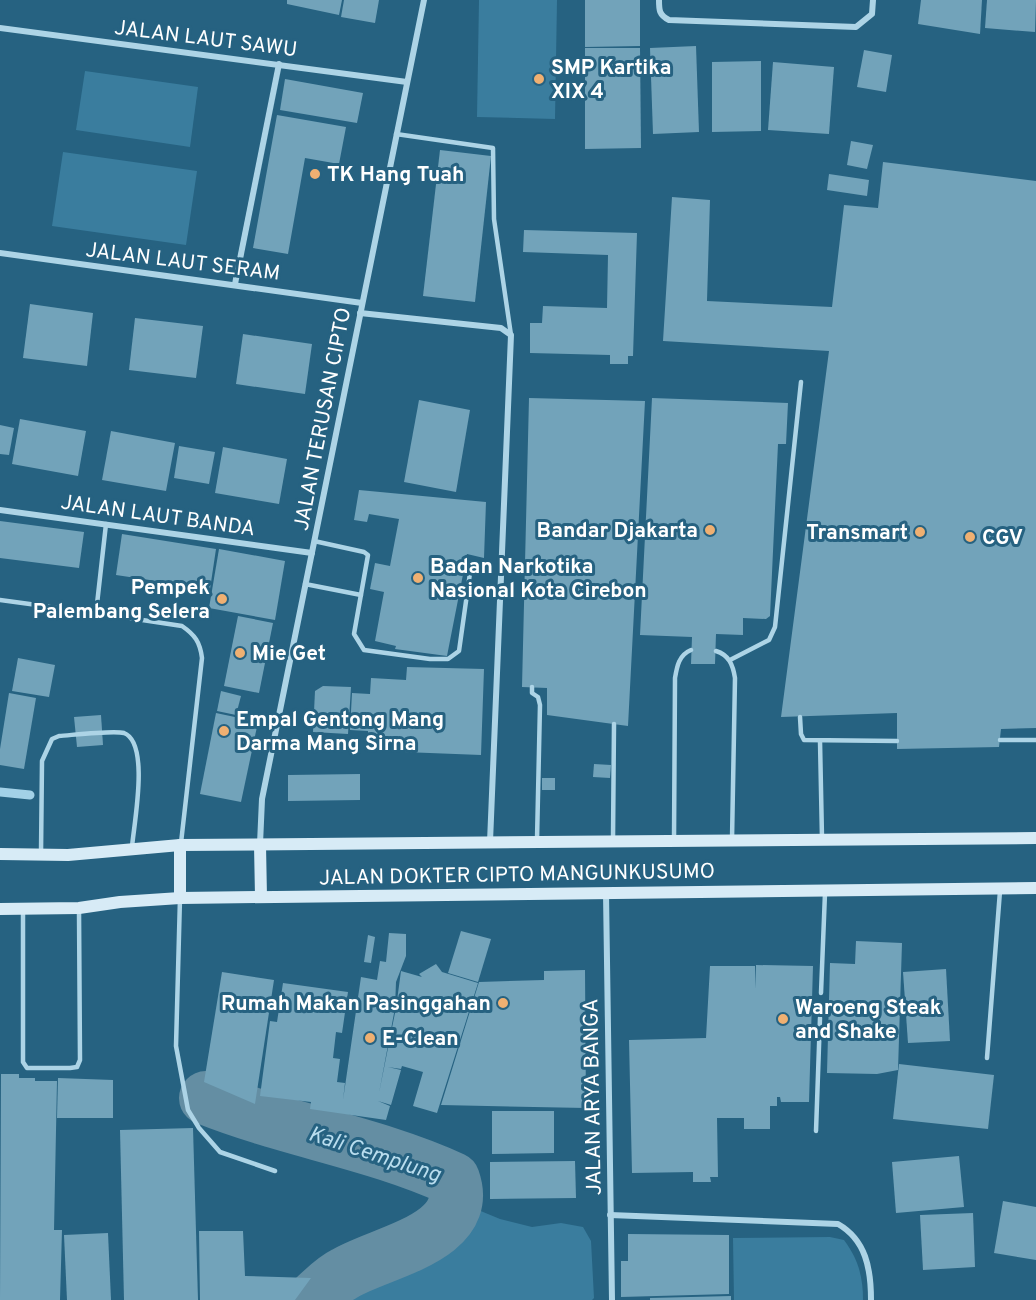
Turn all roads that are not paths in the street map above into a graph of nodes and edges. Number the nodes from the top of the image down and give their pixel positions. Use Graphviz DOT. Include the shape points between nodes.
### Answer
graph roads {
  1 [pos="423,0"];
  2 [pos="659,0"];
  3 [pos="873,0"];
  4 [pos="0,28"];
  5 [pos="279,64"];
  6 [pos="407,82"];
  7 [pos="396,134"];
  8 [pos="0,253"];
  9 [pos="235,284"];
  10 [pos="362,303"];
  11 [pos="360,313"];
  12 [pos="511,335"];
  13 [pos="801,382"];
  14 [pos="0,510"];
  15 [pos="106,524"];
  16 [pos="314,541"];
  17 [pos="312,553"];
  18 [pos="470,573"];
  19 [pos="306,584"];
  20 [pos="361,595"];
  21 [pos="0,600"];
  22 [pos="96,613"];
  23 [pos="691,650"];
  24 [pos="716,651"];
  25 [pos="730,660"];
  26 [pos="532,687"];
  27 [pos="540,705"];
  28 [pos="547,705"];
  29 [pos="800,717"];
  30 [pos="614,724"];
  31 [pos="1000,740"];
  32 [pos="1036,740"];
  33 [pos="820,741"];
  34 [pos="897,741"];
  35 [pos="1036,838"];
  36 [pos="732,840"];
  37 [pos="822,840"];
  38 [pos="674,841"];
  39 [pos="613,842"];
  40 [pos="490,843"];
  41 [pos="537,843"];
  42 [pos="180,845"];
  43 [pos="260,845"];
  44 [pos="132,849"];
  45 [pos="0,854"];
  46 [pos="41,855"];
  47 [pos="1000,888"];
  48 [pos="1036,888"];
  49 [pos="825,890"];
  50 [pos="606,893"];
  51 [pos="261,897"];
  52 [pos="180,898"];
  53 [pos="79,908"];
  54 [pos="0,909"];
  55 [pos="23,909"];
  56 [pos="821,993"];
  57 [pos="820,1018"];
  58 [pos="987,1058"];
  59 [pos="816,1131"];
  60 [pos="275,1172"];
  61 [pos="610,1215"];
  62 [pos="612,1300"];
  63 [pos="871,1300"];
  1 -- 6 [label="street, JALAN TERUSAN CIPTO"];
  2 -- 3 [label="street" via="659,11 669,20 856,27 872,14"];
  4 -- 5 [label="street, JALAN LAUT SAWU"];
  5 -- 6 [label="street, JALAN LAUT SAWU"];
  5 -- 9 [label="street"];
  6 -- 7 [label="street, JALAN TERUSAN CIPTO"];
  7 -- 10 [label="street, JALAN TERUSAN CIPTO"];
  7 -- 12 [label="lane" via="493,148 494,219"];
  8 -- 9 [label="street, JALAN LAUT SERAM"];
  9 -- 10 [label="street, JALAN LAUT SERAM"];
  10 -- 11 [label="street, JALAN TERUSAN CIPTO"];
  11 -- 12 [label="street" via="501,328"];
  11 -- 16 [label="street, JALAN TERUSAN CIPTO"];
  12 -- 40 [label="street"];
  13 -- 25 [label="lane" via="775,627 769,640"];
  14 -- 15 [label="street, JALAN LAUT BANDA"];
  15 -- 17 [label="street, JALAN LAUT BANDA"];
  15 -- 22 [label="lane"];
  16 -- 17 [label="street, JALAN TERUSAN CIPTO"];
  16 -- 20 [label="lane" via="368,555"];
  17 -- 19 [label="street, JALAN TERUSAN CIPTO"];
  18 -- 20 [label="lane" via="459,651 448,659 364,650 354,634"];
  19 -- 20 [label="lane"];
  19 -- 43 [label="street, JALAN TERUSAN CIPTO" via="262,799"];
  21 -- 22 [label="lane"];
  22 -- 42 [label="lane" via="182,626 194,633 200,645 202,658"];
  23 -- 38 [label="lane" via="680,659 675,678"];
  24 -- 25 [label="lane"];
  25 -- 36 [label="lane" via="735,678"];
  26 -- 27 [label="lane"];
  27 -- 28 [label="lane"];
  27 -- 41 [label="lane"];
  29 -- 33 [label="lane" via="804,740"];
  30 -- 39 [label="lane"];
  31 -- 32 [label="lane"];
  33 -- 34 [label="lane"];
  33 -- 37 [label="lane"];
  35 -- 37 [label="main road, JALAN DOKTER CIPTO MANGUNKUSUMO"];
  36 -- 37 [label="main road, JALAN DOKTER CIPTO MANGUNKUSUMO"];
  36 -- 38 [label="main road, JALAN DOKTER CIPTO MANGUNKUSUMO"];
  38 -- 39 [label="main road, JALAN DOKTER CIPTO MANGUNKUSUMO"];
  39 -- 41 [label="main road, JALAN DOKTER CIPTO MANGUNKUSUMO"];
  40 -- 41 [label="main road, JALAN DOKTER CIPTO MANGUNKUSUMO"];
  40 -- 43 [label="main road, JALAN DOKTER CIPTO MANGUNKUSUMO"];
  42 -- 43 [label="main road, JALAN DOKTER CIPTO MANGUNKUSUMO"];
  42 -- 44 [label="main road, JALAN DOKTER CIPTO MANGUNKUSUMO"];
  42 -- 52 [label="main road"];
  43 -- 51 [label="main road"];
  44 -- 46 [label="main road, JALAN DOKTER CIPTO MANGUNKUSUMO"];
  44 -- 46 [label="lane" via="140,757 132,739 123,733 59,736 52,739 42,761"];
  45 -- 46 [label="main road, JALAN DOKTER CIPTO MANGUNKUSUMO"];
  47 -- 48 [label="main road, JALAN DOKTER CIPTO MANGUNKUSUMO"];
  47 -- 49 [label="main road, JALAN DOKTER CIPTO MANGUNKUSUMO"];
  47 -- 58 [label="lane"];
  49 -- 50 [label="main road, JALAN DOKTER CIPTO MANGUNKUSUMO"];
  49 -- 56 [label="lane"];
  50 -- 51 [label="main road, JALAN DOKTER CIPTO MANGUNKUSUMO"];
  50 -- 61 [label="street, JALAN ARYA BANGA"];
  51 -- 52 [label="main road, JALAN DOKTER CIPTO MANGUNKUSUMO"];
  52 -- 53 [label="main road, JALAN DOKTER CIPTO MANGUNKUSUMO"];
  52 -- 60 [label="lane" via="176,1046 188,1110 220,1152"];
  53 -- 55 [label="main road, JALAN DOKTER CIPTO MANGUNKUSUMO"];
  53 -- 55 [label="lane" via="80,1060 70,1068 27,1068 23,1062"];
  54 -- 55 [label="main road, JALAN DOKTER CIPTO MANGUNKUSUMO"];
  57 -- 59 [label="lane"];
  61 -- 62 [label="street, JALAN ARYA BANGA"];
  61 -- 63 [label="street" via="838,1224 853,1233 865,1254"];
}
